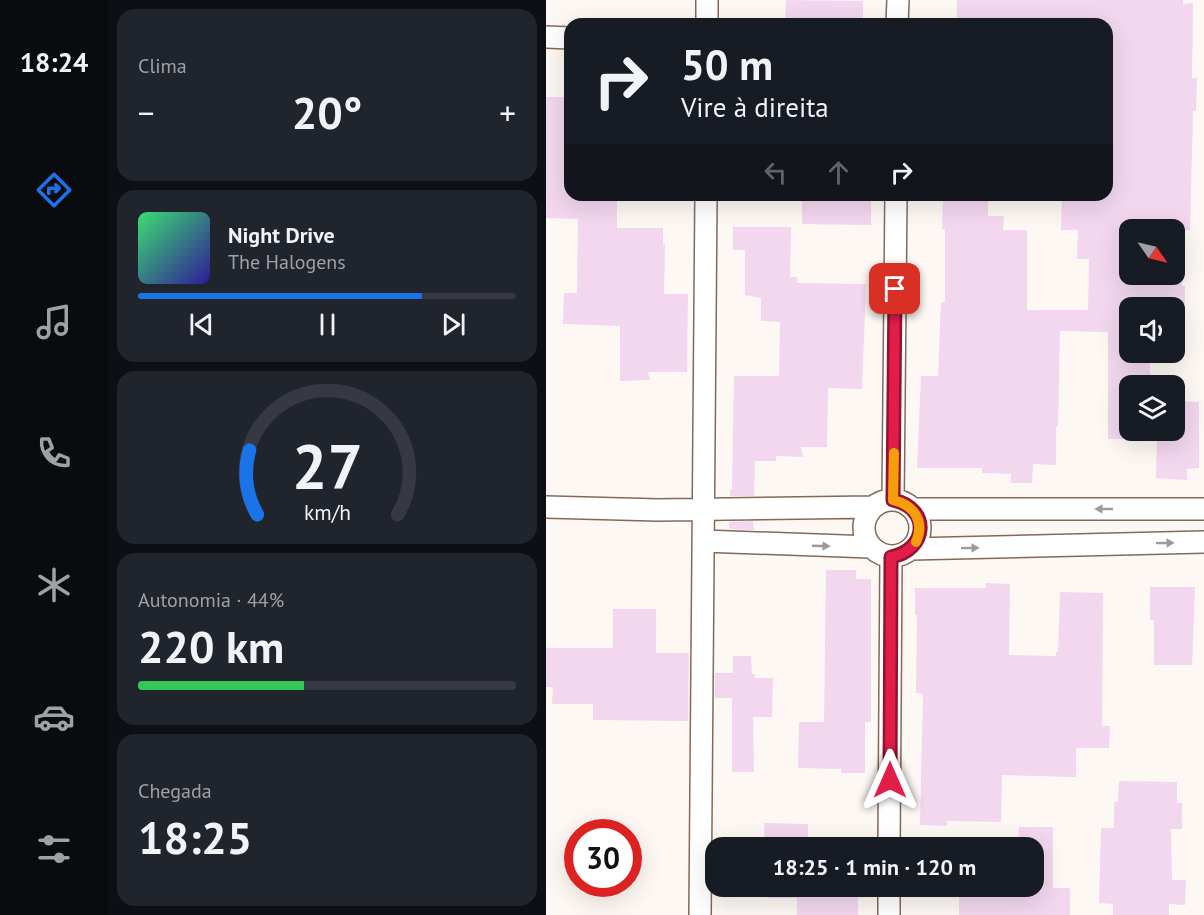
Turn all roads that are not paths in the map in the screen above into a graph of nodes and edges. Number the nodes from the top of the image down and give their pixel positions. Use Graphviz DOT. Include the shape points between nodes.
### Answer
graph roads {
  1 [pos="707,0"];
  2 [pos="898,0"];
  3 [pos="707,18"];
  4 [pos="897,18"];
  5 [pos="546,37"];
  6 [pos="564,38"];
  7 [pos="706,201"];
  8 [pos="896,201"];
  9 [pos="893,500"];
  10 [pos="546,507"];
  11 [pos="873,507"];
  12 [pos="704,509"];
  13 [pos="792,509"];
  14 [pos="913,509"];
  15 [pos="1204,509"];
  16 [pos="703,542"];
  17 [pos="1204,542"];
  18 [pos="793,545"];
  19 [pos="871,547"];
  20 [pos="911,549"];
  21 [pos="891,557"];
  22 [pos="889,837"];
  23 [pos="889,897"];
  24 [pos="700,915"];
  25 [pos="889,915"];
  1 -- 3 [label="street"];
  2 -- 4 [label="street"];
  5 -- 6 [label="street"];
  7 -- 12 [label="street"];
  8 -- 9 [label="street"];
  9 -- 11 [label="street"];
  9 -- 14 [label="street"];
  10 -- 12 [label="street"];
  11 -- 13 [label="street"];
  11 -- 19 [label="street" via="864,527"];
  12 -- 13 [label="street"];
  12 -- 16 [label="street"];
  13 -- 18 [label="street"];
  15 -- 14 [label="street, one-way"];
  14 -- 20 [label="street" via="920,529"];
  16 -- 18 [label="street"];
  16 -- 24 [label="street"];
  20 -- 17 [label="street, one-way"];
  18 -- 19 [label="street, one-way"];
  19 -- 21 [label="street"];
  20 -- 21 [label="street"];
  21 -- 22 [label="street"];
  23 -- 25 [label="street"];
}
